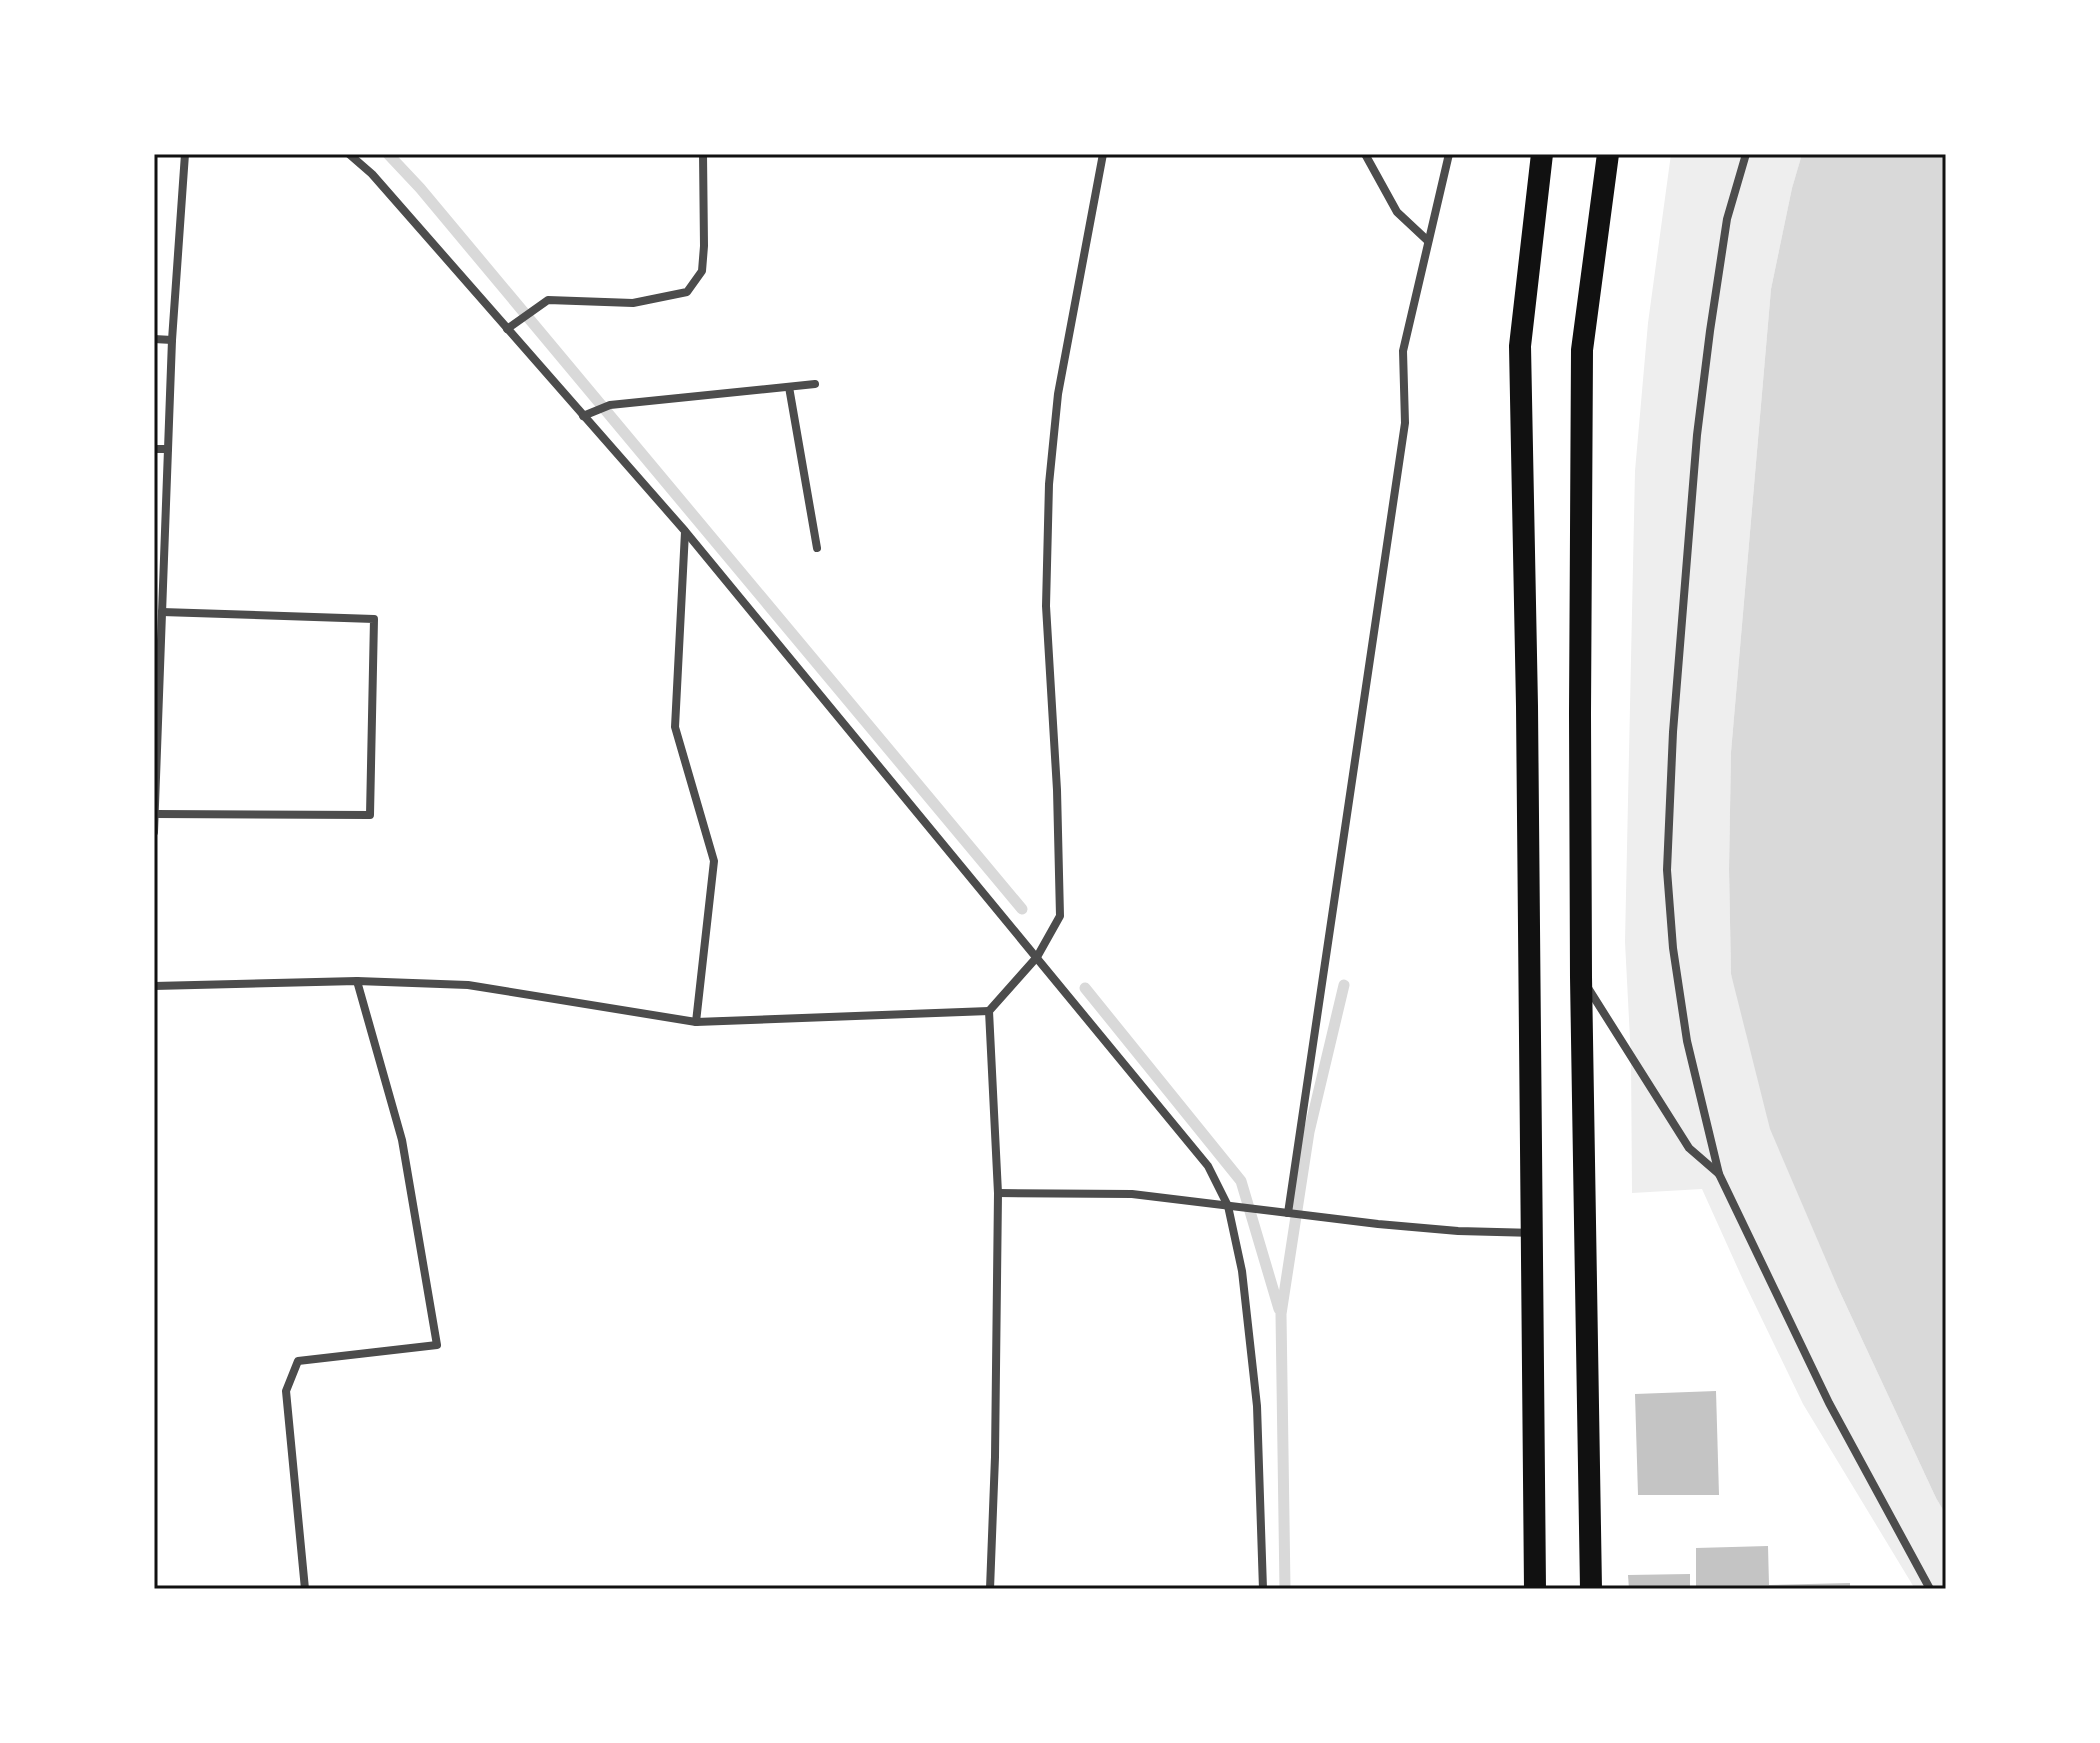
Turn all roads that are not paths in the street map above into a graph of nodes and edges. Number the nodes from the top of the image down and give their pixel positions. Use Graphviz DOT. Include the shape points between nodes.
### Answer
graph roads {
  1 [pos="185,154"];
  2 [pos="349,154"];
  3 [pos="703,154"];
  4 [pos="1103,154"];
  5 [pos="1365,154"];
  6 [pos="1449,154"];
  7 [pos="1542,154"];
  8 [pos="1608,154"];
  9 [pos="1746,154"];
  10 [pos="1428,241"];
  11 [pos="507,329"];
  12 [pos="154,339"];
  13 [pos="172,340"];
  14 [pos="815,384"];
  15 [pos="789,387"];
  16 [pos="588,414"];
  17 [pos="154,449"];
  18 [pos="168,449"];
  19 [pos="685,531"];
  20 [pos="817,548"];
  21 [pos="162,612"];
  22 [pos="158,628"];
  23 [pos="154,805"];
  24 [pos="155,814"];
  25 [pos="154,832"];
  26 [pos="1037,957"];
  27 [pos="1581,977"];
  28 [pos="357,981"];
  29 [pos="154,986"];
  30 [pos="989,1011"];
  31 [pos="696,1022"];
  32 [pos="1719,1174"];
  33 [pos="998,1193"];
  34 [pos="1228,1206"];
  35 [pos="1288,1213"];
  36 [pos="1532,1233"];
  37 [pos="305,1589"];
  38 [pos="990,1589"];
  39 [pos="1263,1589"];
  40 [pos="1535,1589"];
  41 [pos="1591,1589"];
  42 [pos="1930,1589"];
  1 -- 13 [label="street"];
  2 -- 11 [label="street"];
  3 -- 11 [label="street" via="702,271 687,292 633,303 548,300"];
  4 -- 26 [label="street" via="1058,394 1049,484 1046,606 1060,916"];
  5 -- 10 [label="street" via="1397,212"];
  6 -- 10 [label="street"];
  7 -- 36 [label="highway" via="1520,346"];
  8 -- 27 [label="highway" via="1582,350"];
  9 -- 32 [label="street" via="1727,219 1697,435 1667,870 1687,1041"];
  10 -- 35 [label="street" via="1403,351 1405,423"];
  11 -- 16 [label="street"];
  12 -- 13 [label="street"];
  13 -- 18 [label="street"];
  14 -- 15 [label="street"];
  15 -- 16 [label="street" via="610,405"];
  15 -- 20 [label="street"];
  16 -- 19 [label="street"];
  17 -- 18 [label="street"];
  18 -- 21 [label="street"];
  19 -- 26 [label="street"];
  19 -- 31 [label="street" via="675,727 714,861"];
  21 -- 22 [label="street"];
  21 -- 24 [label="street" via="374,619 370,815"];
  22 -- 23 [label="street"];
  23 -- 24 [label="street"];
  24 -- 25 [label="street"];
  26 -- 30 [label="street"];
  26 -- 34 [label="street" via="1208,1166"];
  27 -- 32 [label="street" via="1689,1148"];
  27 -- 41 [label="highway"];
  28 -- 29 [label="street"];
  28 -- 31 [label="street" via="468,985"];
  28 -- 37 [label="street" via="402,1140 437,1345 298,1361 286,1391"];
  30 -- 31 [label="street"];
  30 -- 33 [label="street"];
  32 -- 42 [label="street" via="1829,1403"];
  33 -- 34 [label="street" via="1132,1194"];
  33 -- 38 [label="street"];
  34 -- 35 [label="street"];
  34 -- 39 [label="street" via="1242,1271 1257,1406"];
  35 -- 36 [label="street" via="1458,1231"];
  36 -- 40 [label="highway"];
}
